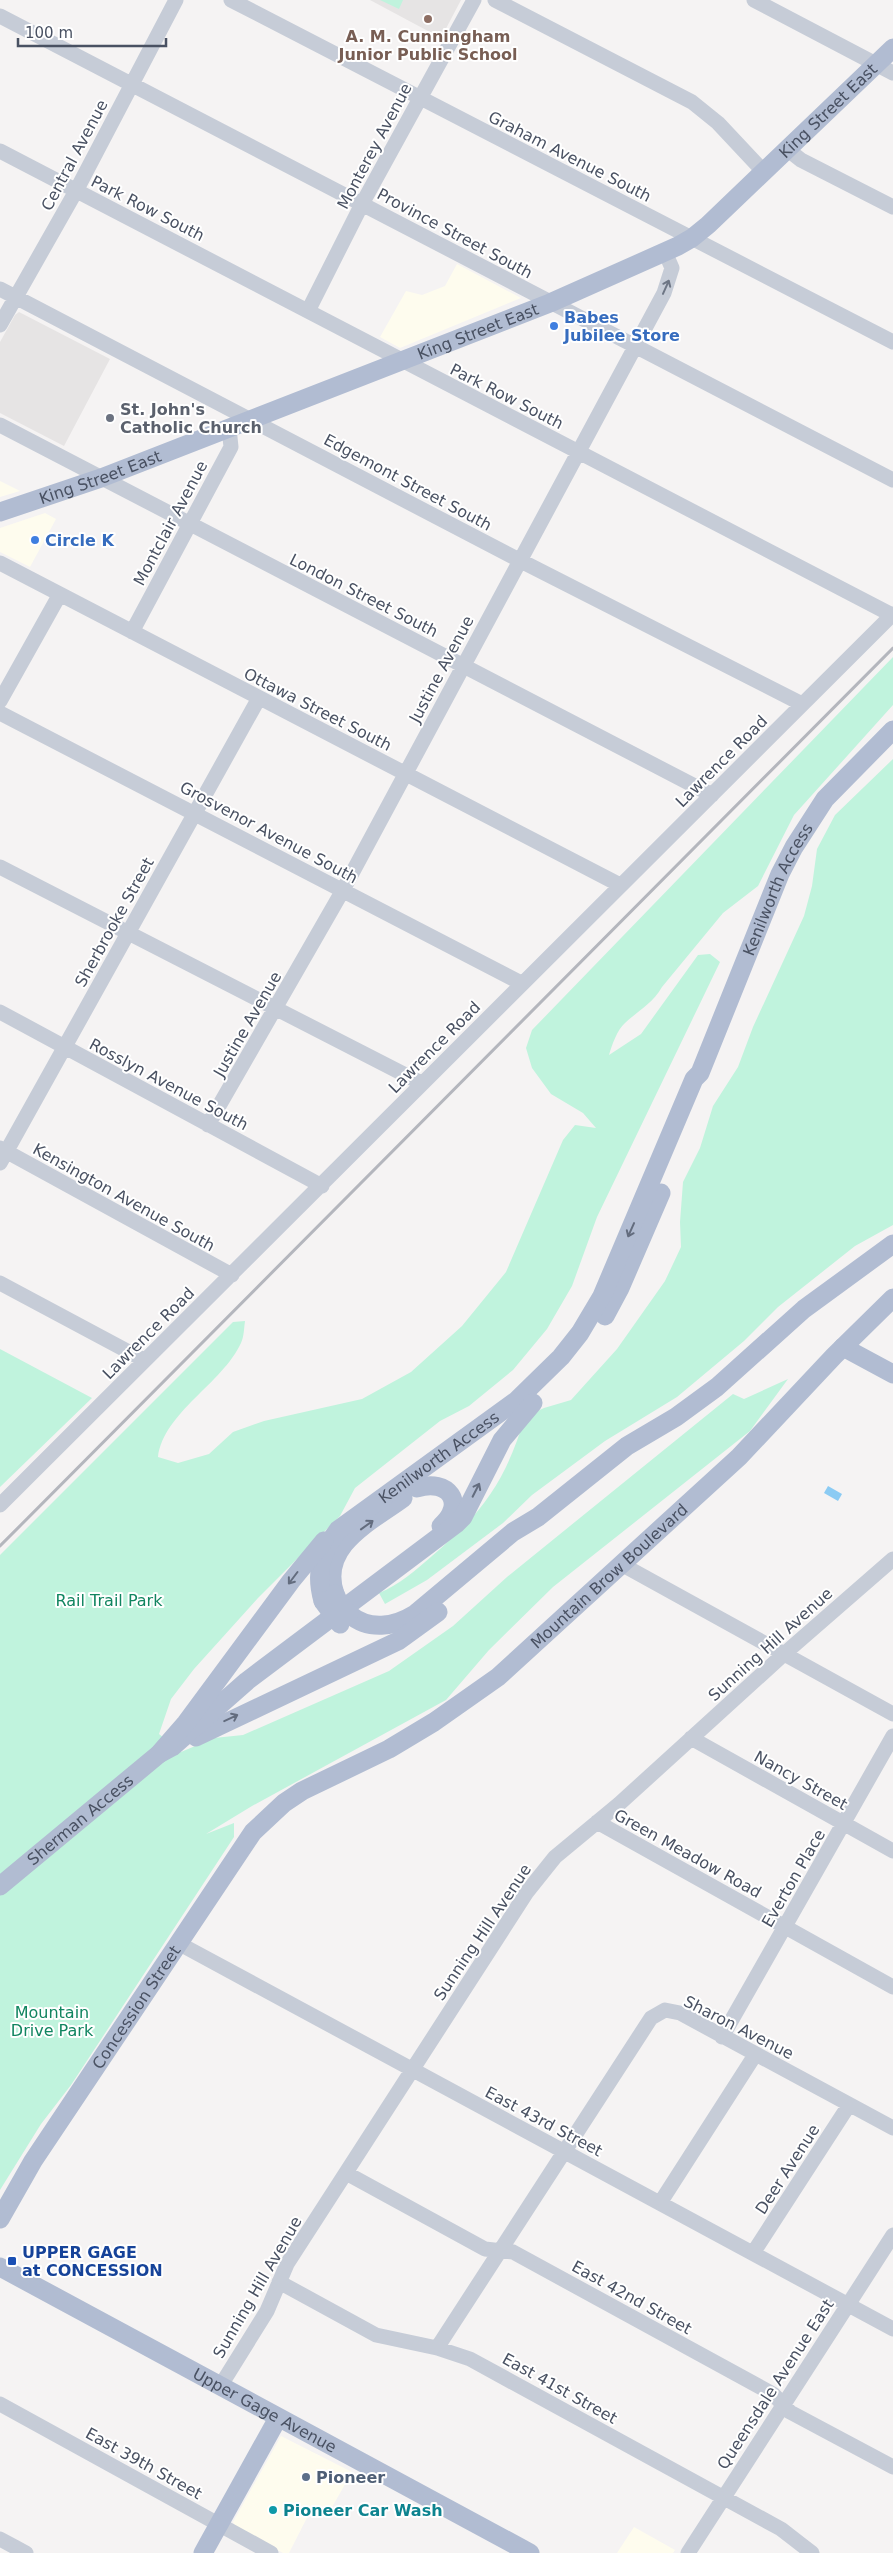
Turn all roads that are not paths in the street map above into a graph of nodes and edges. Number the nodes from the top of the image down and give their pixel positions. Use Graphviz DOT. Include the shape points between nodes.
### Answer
graph roads {
  1 [pos="176,0"];
  2 [pos="231,0"];
  3 [pos="474,0"];
  4 [pos="495,0"];
  5 [pos="754,0"];
  6 [pos="0,16"];
  7 [pos="893,48"];
  8 [pos="885,68"];
  9 [pos="131,83"];
  10 [pos="420,98"];
  11 [pos="787,149"];
  12 [pos="0,151"];
  13 [pos="763,172"];
  14 [pos="76,191"];
  15 [pos="362,204"];
  16 [pos="893,208"];
  17 [pos="692,238"];
  18 [pos="665,252"];
  19 [pos="0,289"];
  20 [pos="15,297"];
  21 [pos="550,303"];
  22 [pos="308,311"];
  23 [pos="0,325"];
  24 [pos="893,342"];
  25 [pos="635,346"];
  26 [pos="400,361"];
  27 [pos="250,420"];
  28 [pos="0,425"];
  29 [pos="230,428"];
  30 [pos="577,452"];
  31 [pos="101,478"];
  32 [pos="893,480"];
  33 [pos="0,512"];
  34 [pos="189,524"];
  35 [pos="519,560"];
  36 [pos="0,564"];
  37 [pos="60,594"];
  38 [pos="892,614"];
  39 [pos="132,632"];
  40 [pos="463,666"];
  41 [pos="259,698"];
  42 [pos="0,701"];
  43 [pos="802,704"];
  44 [pos="0,713"];
  45 [pos="893,730"];
  46 [pos="405,774"];
  47 [pos="712,795"];
  48 [pos="195,813"];
  49 [pos="0,867"];
  50 [pos="620,885"];
  51 [pos="343,890"];
  52 [pos="129,933"];
  53 [pos="521,983"];
  54 [pos="276,1009"];
  55 [pos="0,1012"];
  56 [pos="64,1047"];
  57 [pos="700,1073"];
  58 [pos="421,1083"];
  59 [pos="208,1125"];
  60 [pos="2,1154"];
  61 [pos="322,1186"];
  62 [pos="893,1244"];
  63 [pos="232,1276"];
  64 [pos="0,1283"];
  65 [pos="893,1298"];
  66 [pos="844,1347"];
  67 [pos="144,1360"];
  68 [pos="893,1374"];
  69 [pos="532,1403"];
  70 [pos="417,1488"];
  71 [pos="0,1505"];
  72 [pos="538,1517"];
  73 [pos="338,1530"];
  74 [pos="893,1559"];
  75 [pos="620,1564"];
  76 [pos="879,1572"];
  77 [pos="893,1579"];
  78 [pos="329,1597"];
  79 [pos="438,1612"];
  80 [pos="345,1619"];
  81 [pos="784,1654"];
  82 [pos="893,1714"];
  83 [pos="186,1723"];
  84 [pos="893,1736"];
  85 [pos="691,1738"];
  86 [pos="166,1751"];
  87 [pos="284,1803"];
  88 [pos="597,1822"];
  89 [pos="844,1824"];
  90 [pos="893,1851"];
  91 [pos="0,1886"];
  92 [pos="785,1928"];
  93 [pos="178,1944"];
  94 [pos="893,1987"];
  95 [pos="722,2037"];
  96 [pos="755,2055"];
  97 [pos="413,2069"];
  98 [pos="849,2105"];
  99 [pos="893,2128"];
  100 [pos="564,2152"];
  101 [pos="346,2173"];
  102 [pos="660,2203"];
  103 [pos="0,2219"];
  104 [pos="893,2235"];
  105 [pos="501,2250"];
  106 [pos="753,2253"];
  107 [pos="0,2267"];
  108 [pos="279,2282"];
  109 [pos="848,2304"];
  110 [pos="893,2330"];
  111 [pos="437,2348"];
  112 [pos="221,2385"];
  113 [pos="0,2404"];
  114 [pos="783,2405"];
  115 [pos="278,2418"];
  116 [pos="893,2466"];
  117 [pos="723,2497"];
  118 [pos="219,2525"];
  119 [pos="0,2539"];
  120 [pos="26,2553"];
  121 [pos="203,2553"];
  122 [pos="271,2553"];
  123 [pos="530,2553"];
  124 [pos="688,2553"];
  125 [pos="812,2553"];
  1 -- 9 [label="street, Central Avenue"];
  2 -- 10 [label="street, Graham Avenue South"];
  3 -- 10 [label="street, Monterey Avenue"];
  4 -- 13 [label="street" via="692,102 718,124"];
  5 -- 8 [label="street"];
  6 -- 9 [label="street, Province Street South"];
  7 -- 8 [label="main road, King Street East"];
  8 -- 11 [label="main road, King Street East"];
  9 -- 14 [label="street, Central Avenue"];
  9 -- 15 [label="street, Province Street South"];
  10 -- 15 [label="street, Monterey Avenue"];
  10 -- 17 [label="street, Graham Avenue South"];
  11 -- 13 [label="main road, King Street East"];
  11 -- 16 [label="street" via="801,160"];
  12 -- 14 [label="street, Park Row South"];
  13 -- 17 [label="main road, King Street East"];
  14 -- 20 [label="street, Central Avenue"];
  14 -- 22 [label="street, Park Row South"];
  15 -- 21 [label="street, Province Street South"];
  15 -- 22 [label="street, Monterey Avenue"];
  17 -- 18 [label="main road, King Street East"];
  17 -- 24 [label="street, Graham Avenue South"];
  18 -- 21 [label="main road, King Street East"];
  25 -- 18 [label="street, Justine Avenue, one-way" via="669,282 672,268"];
  19 -- 20 [label="street, Edgemont Street South"];
  20 -- 23 [label="street, Central Avenue"];
  20 -- 27 [label="street, Edgemont Street South"];
  21 -- 25 [label="street, Province Street South"];
  21 -- 26 [label="main road, King Street East"];
  22 -- 26 [label="street, Park Row South"];
  25 -- 30 [label="street, Justine Avenue"];
  25 -- 32 [label="street, Province Street South"];
  26 -- 27 [label="main road, King Street East"];
  26 -- 30 [label="street, Park Row South"];
  27 -- 29 [label="main road, King Street East"];
  27 -- 35 [label="street, Edgemont Street South"];
  28 -- 31 [label="street, London Street South"];
  29 -- 31 [label="main road, King Street East"];
  29 -- 34 [label="street, Montclair Avenue" via="231,447"];
  30 -- 35 [label="street, Justine Avenue"];
  30 -- 38 [label="street, Park Row South"];
  31 -- 33 [label="main road, King Street East"];
  31 -- 34 [label="street, London Street South"];
  34 -- 39 [label="street, Montclair Avenue"];
  34 -- 40 [label="street, London Street South"];
  35 -- 40 [label="street, Justine Avenue"];
  35 -- 43 [label="street, Edgemont Street South"];
  36 -- 37 [label="street, Ottawa Street South"];
  37 -- 39 [label="street, Ottawa Street South"];
  37 -- 42 [label="street"];
  38 -- 43 [label="street, Lawrence Road"];
  39 -- 41 [label="street, Ottawa Street South"];
  40 -- 46 [label="street, Justine Avenue"];
  40 -- 47 [label="street, London Street South"];
  41 -- 46 [label="street, Ottawa Street South"];
  41 -- 48 [label="street, Sherbrooke Street"];
  43 -- 47 [label="street, Lawrence Road"];
  44 -- 48 [label="street, Grosvenor Avenue South"];
  45 -- 57 [label="main road, Kenilworth Access" via="826,799 794,847 780,874"];
  46 -- 50 [label="street, Ottawa Street South"];
  46 -- 51 [label="street, Justine Avenue"];
  47 -- 50 [label="street, Lawrence Road"];
  48 -- 51 [label="street, Grosvenor Avenue South"];
  48 -- 52 [label="street, Sherbrooke Street"];
  49 -- 52 [label="street"];
  50 -- 53 [label="street, Lawrence Road"];
  51 -- 53 [label="street, Grosvenor Avenue South"];
  51 -- 54 [label="street, Justine Avenue"];
  52 -- 54 [label="street"];
  52 -- 56 [label="street, Sherbrooke Street"];
  53 -- 58 [label="street, Lawrence Road"];
  54 -- 58 [label="street"];
  54 -- 59 [label="street, Justine Avenue"];
  55 -- 56 [label="street, Rosslyn Avenue South"];
  56 -- 59 [label="street, Rosslyn Avenue South"];
  56 -- 60 [label="street, Sherbrooke Street"];
  57 -- 69 [label="main road, Kenilworth Access" via="661,1192 620,1288 593,1336 566,1370"];
  57 -- 73 [label="main road, Kenilworth Access, one-way" via="694,1079 602,1296 561,1357 516,1400"];
  58 -- 61 [label="street, Lawrence Road"];
  59 -- 61 [label="street, Rosslyn Avenue South"];
  60 -- 63 [label="street, Kensington Avenue South"];
  61 -- 63 [label="street, Lawrence Road"];
  62 -- 72 [label="main road, Kenilworth Access" via="804,1309 716,1387 676,1417 627,1446"];
  63 -- 67 [label="street, Lawrence Road"];
  64 -- 67 [label="street"];
  65 -- 66 [label="main road, Mountain Brow Boulevard"];
  66 -- 68 [label="main road"];
  66 -- 75 [label="main road, Mountain Brow Boulevard" via="740,1456"];
  67 -- 71 [label="street, Lawrence Road"];
  69 -- 70 [label="main road, Kenilworth Access"];
  86 -- 69 [label="main road, one-way" via="247,1681 456,1524 507,1431"];
  78 -- 70 [label="main road, Kenilworth Access, one-way" via="333,1563 343,1544"];
  70 -- 83 [label="main road" via="434,1485 448,1491 453,1500 451,1517 267,1654"];
  72 -- 79 [label="main road, Kenilworth Access" via="518,1543"];
  72 -- 80 [label="main road, Kenilworth Access" via="512,1532 403,1622 372,1625"];
  73 -- 78 [label="main road, Kenilworth Access" via="321,1559 319,1576"];
  73 -- 83 [label="main road, one-way" via="320,1545 290,1581"];
  74 -- 76 [label="street, Sunning Hill Avenue"];
  75 -- 81 [label="street"];
  75 -- 87 [label="main road, Mountain Brow Boulevard" via="498,1677 396,1745 321,1780"];
  76 -- 77 [label="street"];
  76 -- 81 [label="street, Sunning Hill Avenue"];
  78 -- 80 [label="main road, Kenilworth Access, bridge"];
  79 -- 80 [label="main road, Kenilworth Access" via="404,1634 389,1639 360,1635"];
  86 -- 79 [label="main road, one-way" via="398,1641"];
  81 -- 82 [label="street"];
  81 -- 85 [label="street, Sunning Hill Avenue"];
  83 -- 86 [label="main road"];
  84 -- 89 [label="street, Everton Place"];
  85 -- 88 [label="street, Sunning Hill Avenue"];
  85 -- 89 [label="street, Nancy Street"];
  86 -- 91 [label="main road, Sherman Access"];
  87 -- 93 [label="main road, Concession Street" via="253,1832"];
  88 -- 92 [label="street, Green Meadow Road"];
  88 -- 97 [label="street, Sunning Hill Avenue" via="555,1857 527,1892"];
  89 -- 90 [label="street, Nancy Street"];
  89 -- 92 [label="street, Everton Place"];
  92 -- 94 [label="street, Green Meadow Road"];
  92 -- 95 [label="street, Everton Place"];
  93 -- 97 [label="street, East 43rd Street"];
  93 -- 103 [label="main road, Concession Street" via="33,2161"];
  95 -- 96 [label="street, Sharon Avenue"];
  95 -- 100 [label="street, Sharon Avenue" via="680,2013 665,2010 651,2018"];
  96 -- 98 [label="street, Sharon Avenue"];
  96 -- 102 [label="street"];
  97 -- 100 [label="street, East 43rd Street"];
  97 -- 101 [label="street, Sunning Hill Avenue"];
  98 -- 99 [label="street, Sharon Avenue"];
  98 -- 106 [label="street, Deer Avenue"];
  100 -- 102 [label="street, East 43rd Street"];
  100 -- 105 [label="street, Sharon Avenue"];
  101 -- 105 [label="street, East 42nd Street" via="486,2250"];
  101 -- 108 [label="street, Sunning Hill Avenue" via="287,2264"];
  102 -- 106 [label="street, East 43rd Street"];
  104 -- 109 [label="street, Queensdale Avenue East"];
  105 -- 111 [label="street, Sharon Avenue"];
  105 -- 114 [label="street, East 42nd Street" via="512,2252 756,2384 773,2394"];
  106 -- 109 [label="street, East 43rd Street"];
  107 -- 112 [label="main road, Upper Gage Avenue"];
  108 -- 111 [label="street, East 41st Street" via="376,2335"];
  108 -- 112 [label="street, Sunning Hill Avenue" via="268,2311"];
  109 -- 110 [label="street, East 43rd Street"];
  109 -- 114 [label="street, Queensdale Avenue East"];
  111 -- 117 [label="street, East 41st Street" via="470,2359"];
  112 -- 115 [label="main road, Upper Gage Avenue"];
  113 -- 118 [label="street, East 39th Street"];
  114 -- 116 [label="street, East 42nd Street" via="790,2412"];
  114 -- 117 [label="street, Queensdale Avenue East"];
  115 -- 118 [label="main road"];
  115 -- 123 [label="main road, Upper Gage Avenue"];
  117 -- 124 [label="street, Queensdale Avenue East"];
  117 -- 125 [label="street, East 41st Street" via="781,2529"];
  118 -- 121 [label="main road"];
  118 -- 122 [label="street, East 39th Street"];
  119 -- 120 [label="street"];
}
